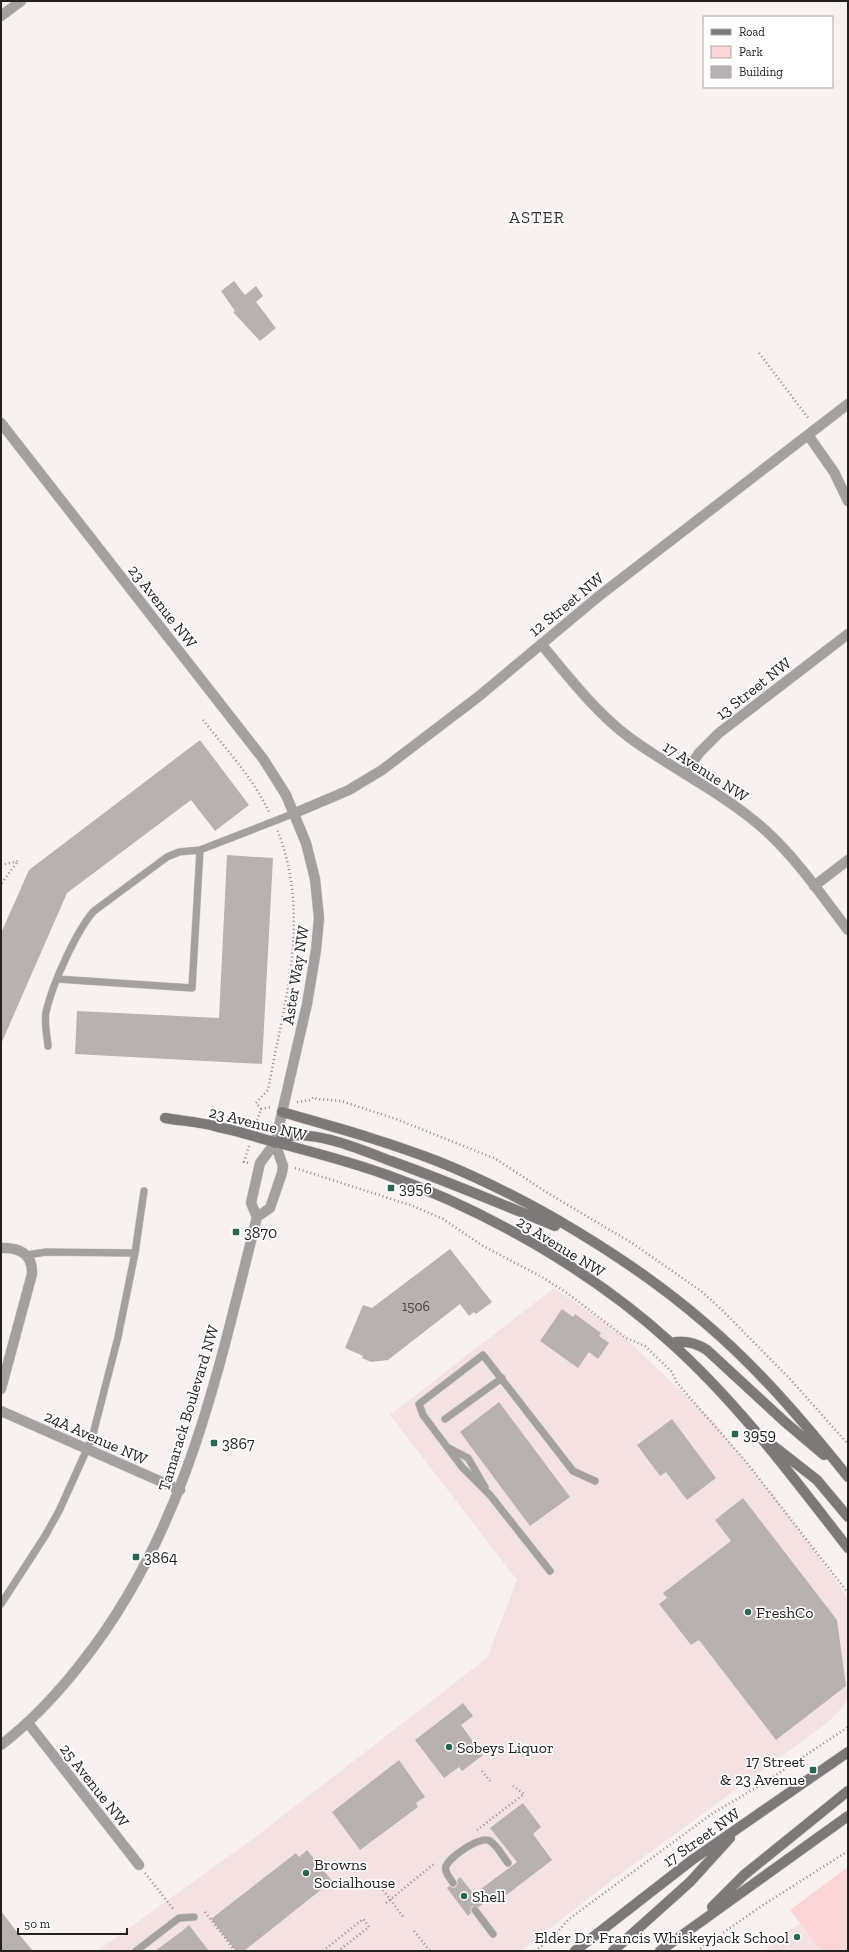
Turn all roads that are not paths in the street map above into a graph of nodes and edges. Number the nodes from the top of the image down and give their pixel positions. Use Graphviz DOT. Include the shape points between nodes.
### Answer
graph roads {
  1 [pos="21,1"];
  2 [pos="1,16"];
  3 [pos="848,404"];
  4 [pos="1,423"];
  5 [pos="808,435"];
  6 [pos="848,501"];
  7 [pos="848,634"];
  8 [pos="541,644"];
  9 [pos="685,774"];
  10 [pos="295,813"];
  11 [pos="200,850"];
  12 [pos="848,860"];
  13 [pos="814,886"];
  14 [pos="848,930"];
  15 [pos="57,979"];
  16 [pos="48,1046"];
  17 [pos="282,1112"];
  18 [pos="165,1118"];
  19 [pos="275,1143"];
  20 [pos="144,1191"];
  21 [pos="258,1217"];
  22 [pos="591,1241"];
  23 [pos="1,1248"];
  24 [pos="135,1253"];
  25 [pos="27,1255"];
  26 [pos="671,1343"];
  27 [pos="502,1378"];
  28 [pos="1,1389"];
  29 [pos="1,1412"];
  30 [pos="445,1419"];
  31 [pos="759,1434"];
  32 [pos="446,1447"];
  33 [pos="88,1450"];
  34 [pos="841,1469"];
  35 [pos="848,1477"];
  36 [pos="595,1481"];
  37 [pos="180,1490"];
  38 [pos="490,1495"];
  39 [pos="848,1517"];
  40 [pos="848,1548"];
  41 [pos="550,1571"];
  42 [pos="1,1604"];
  43 [pos="28,1723"];
  44 [pos="1,1745"];
  45 [pos="848,1752"];
  46 [pos="848,1791"];
  47 [pos="848,1816"];
  48 [pos="739,1827"];
  49 [pos="508,1863"];
  50 [pos="139,1865"];
  51 [pos="453,1883"];
  52 [pos="475,1910"];
  53 [pos="194,1917"];
  54 [pos="692,1928"];
  55 [pos="493,1934"];
  56 [pos="136,1951"];
  57 [pos="575,1951"];
  58 [pos="613,1951"];
  59 [pos="660,1951"];
  1 -- 2 [label="street"];
  3 -- 5 [label="street, 12 Street NW"];
  4 -- 10 [label="street, 23 Avenue NW" via="264,760"];
  5 -- 6 [label="street" via="834,472"];
  5 -- 8 [label="street, 12 Street NW" via="598,596"];
  7 -- 9 [label="street, 13 Street NW" via="719,733 699,753"];
  8 -- 9 [label="street, 17 Avenue NW" via="591,702 615,725"];
  8 -- 10 [label="street, 12 Street NW" via="382,770 349,790"];
  9 -- 13 [label="street, 17 Avenue NW" via="764,830"];
  10 -- 11 [label="lane"];
  10 -- 17 [label="street, Aster Way NW" via="315,879 319,929 307,1004"];
  11 -- 15 [label="lane" via="179,852 167,857 94,911 85,921"];
  11 -- 15 [label="lane" via="192,988"];
  12 -- 13 [label="street"];
  13 -- 14 [label="street, 17 Avenue NW"];
  15 -- 16 [label="lane" via="46,1013"];
  17 -- 19 [label="street, Aster Way NW"];
  17 -- 22 [label="main road, 23 Avenue NW" via="379,1139 437,1161 486,1182"];
  18 -- 19 [label="main road, 23 Avenue NW" via="217,1126"];
  19 -- 21 [label="street" via="260,1163 251,1203"];
  19 -- 21 [label="street, Tamarack Boulevard NW" via="283,1166 282,1173 270,1208"];
  19 -- 22 [label="main road" via="288,1136 314,1136 358,1148"];
  19 -- 26 [label="main road, 23 Avenue NW" via="387,1174 485,1218 533,1244 583,1276 635,1312"];
  20 -- 24 [label="lane"];
  21 -- 37 [label="street, Tamarack Boulevard NW" via="212,1390"];
  22 -- 34 [label="main road, 23 Avenue NW" via="630,1266 705,1323 781,1396"];
  23 -- 25 [label="street" via="16,1248"];
  24 -- 25 [label="lane" via="46,1252"];
  24 -- 33 [label="lane" via="118,1337"];
  25 -- 28 [label="street" via="32,1266 32,1274"];
  26 -- 31 [label="main road, 23 Avenue NW"];
  26 -- 34 [label="main road" via="689,1342 707,1350 785,1422"];
  27 -- 30 [label="lane"];
  27 -- 32 [label="lane" via="483,1355 419,1404 422,1415"];
  27 -- 36 [label="lane" via="573,1470"];
  29 -- 33 [label="street, 24A Avenue NW"];
  31 -- 39 [label="main road" via="807,1471"];
  31 -- 40 [label="main road, 23 Avenue NW"];
  32 -- 38 [label="lane" via="462,1468"];
  32 -- 38 [label="lane" via="468,1458"];
  33 -- 37 [label="street, 24A Avenue NW"];
  33 -- 42 [label="lane" via="60,1511"];
  34 -- 35 [label="main road, 23 Avenue NW"];
  37 -- 43 [label="street, Tamarack Boulevard NW" via="148,1562 110,1625 69,1679"];
  38 -- 41 [label="lane"];
  43 -- 44 [label="street, Tamarack Boulevard NW"];
  43 -- 50 [label="street, 25 Avenue NW"];
  45 -- 48 [label="main road, 17 Street NW"];
  46 -- 54 [label="main road" via="744,1875"];
  47 -- 54 [label="main road"];
  48 -- 57 [label="main road, 17 Street NW" via="647,1894"];
  48 -- 58 [label="main road" via="690,1882"];
  49 -- 51 [label="lane" via="491,1841 476,1841 446,1867 446,1872"];
  52 -- 55 [label="lane"];
  53 -- 56 [label="lane" via="179,1918"];
  54 -- 59 [label="main road"];
}
